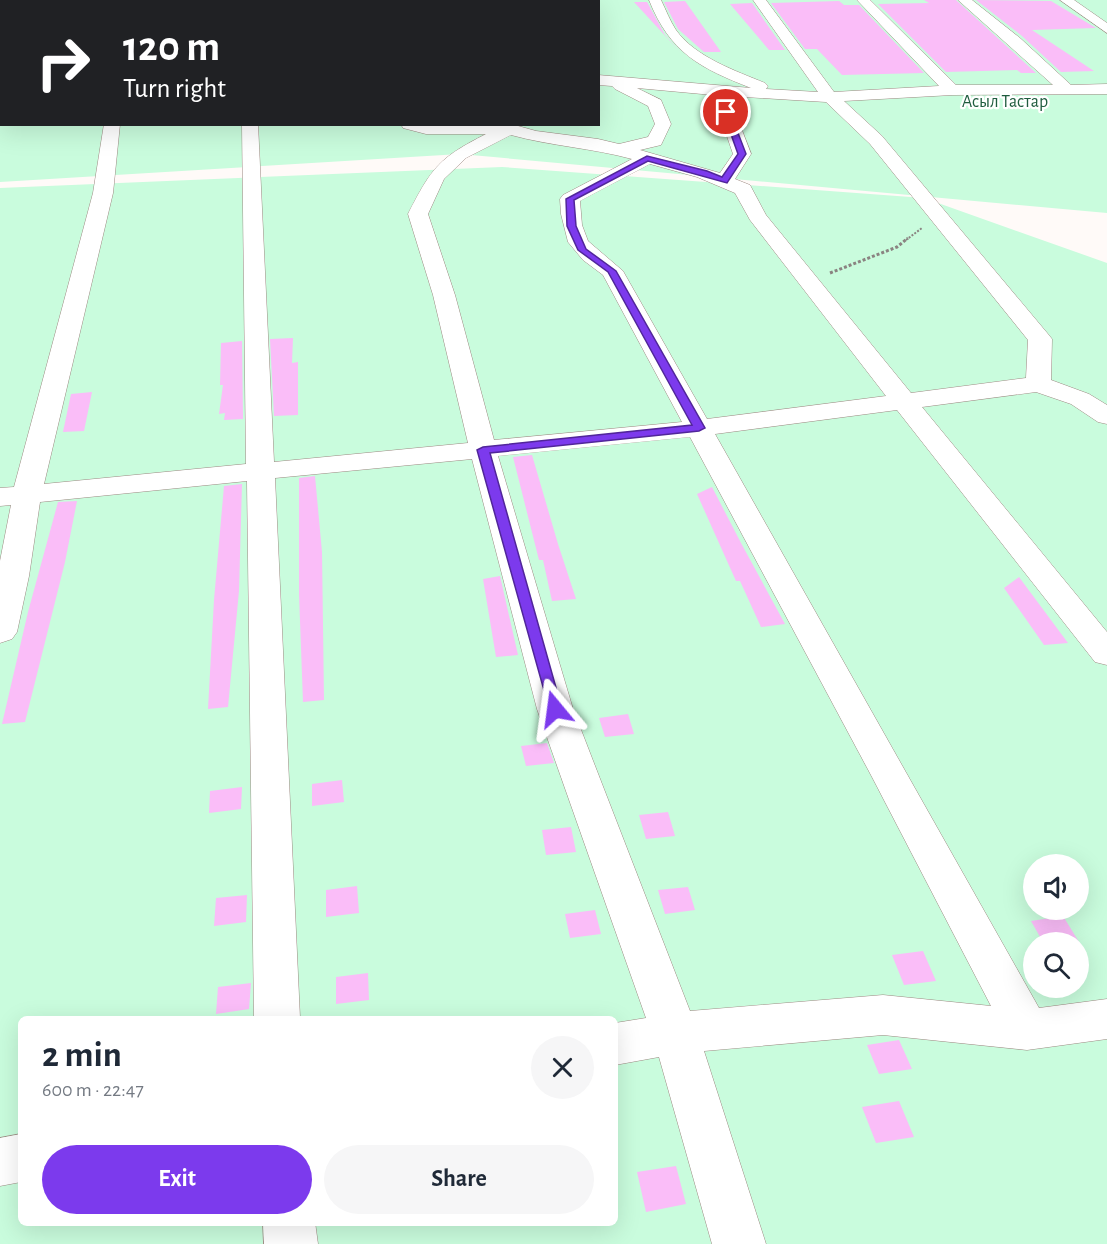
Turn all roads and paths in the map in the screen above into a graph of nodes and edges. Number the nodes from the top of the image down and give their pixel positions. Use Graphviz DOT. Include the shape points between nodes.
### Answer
graph roads {
  1 [pos="655,0"];
  2 [pos="759,0"];
  3 [pos="863,0"];
  4 [pos="964,0"];
  5 [pos="1066,0"];
  6 [pos="1107,29"];
  7 [pos="604,80"];
  8 [pos="1065,88"];
  9 [pos="1107,89"];
  10 [pos="952,90"];
  11 [pos="719,91"];
  12 [pos="782,94"];
  13 [pos="830,97"];
  14 [pos="112,126"];
  15 [pos="250,126"];
  16 [pos="416,126"];
  17 [pos="510,127"];
  18 [pos="632,154"];
  19 [pos="724,181"];
  20 [pos="940,216"];
  21 [pos="807,281"];
  22 [pos="1038,384"];
  23 [pos="903,402"];
  24 [pos="1107,416"];
  25 [pos="699,428"];
  26 [pos="483,450"];
  27 [pos="260,471"];
  28 [pos="14,495"];
  29 [pos="0,632"];
  30 [pos="1107,654"];
  31 [pos="277,1016"];
  32 [pos="1107,1019"];
  33 [pos="1027,1030"];
  34 [pos="675,1033"];
  35 [pos="618,1043"];
  36 [pos="18,1159"];
  37 [pos="0,1162"];
  38 [pos="289,1226"];
  39 [pos="291,1244"];
  40 [pos="739,1244"];
  1 -- 12 [label="street" via="679,42 730,73"];
  2 -- 13 [label="street"];
  3 -- 10 [label="street"];
  4 -- 8 [label="street"];
  5 -- 6 [label="street"];
  7 -- 11 [label="street"];
  7 -- 18 [label="street" via="654,103 663,124 655,141"];
  8 -- 9 [label="street"];
  8 -- 10 [label="street"];
  10 -- 13 [label="street"];
  11 -- 12 [label="street"];
  11 -- 19 [label="street" via="742,154"];
  12 -- 13 [label="street"];
  13 -- 20 [label="street" via="876,140"];
  14 -- 28 [label="street" via="104,193"];
  15 -- 27 [label="street"];
  16 -- 17 [label="street"];
  17 -- 18 [label="street" via="535,136 598,144"];
  17 -- 26 [label="street" via="460,154 436,177 418,214 444,295"];
  18 -- 19 [label="street"];
  18 -- 25 [label="street" via="570,199 572,226 582,250 612,271"];
  19 -- 21 [label="street" via="743,189 757,216"];
  20 -- 21 [label="path" via="897,247"];
  20 -- 22 [label="street" via="1040,339"];
  21 -- 23 [label="street"];
  22 -- 23 [label="street"];
  22 -- 24 [label="street" via="1080,399"];
  23 -- 25 [label="street"];
  23 -- 30 [label="street"];
  25 -- 26 [label="street"];
  25 -- 33 [label="street"];
  26 -- 27 [label="street"];
  26 -- 34 [label="street" via="555,709"];
  27 -- 28 [label="street"];
  27 -- 31 [label="street"];
  28 -- 29 [label="street" via="14,576"];
  32 -- 33 [label="street"];
  33 -- 34 [label="street" via="883,1015"];
  34 -- 35 [label="street"];
  34 -- 40 [label="street"];
  36 -- 37 [label="street"];
  38 -- 39 [label="street"];
}
